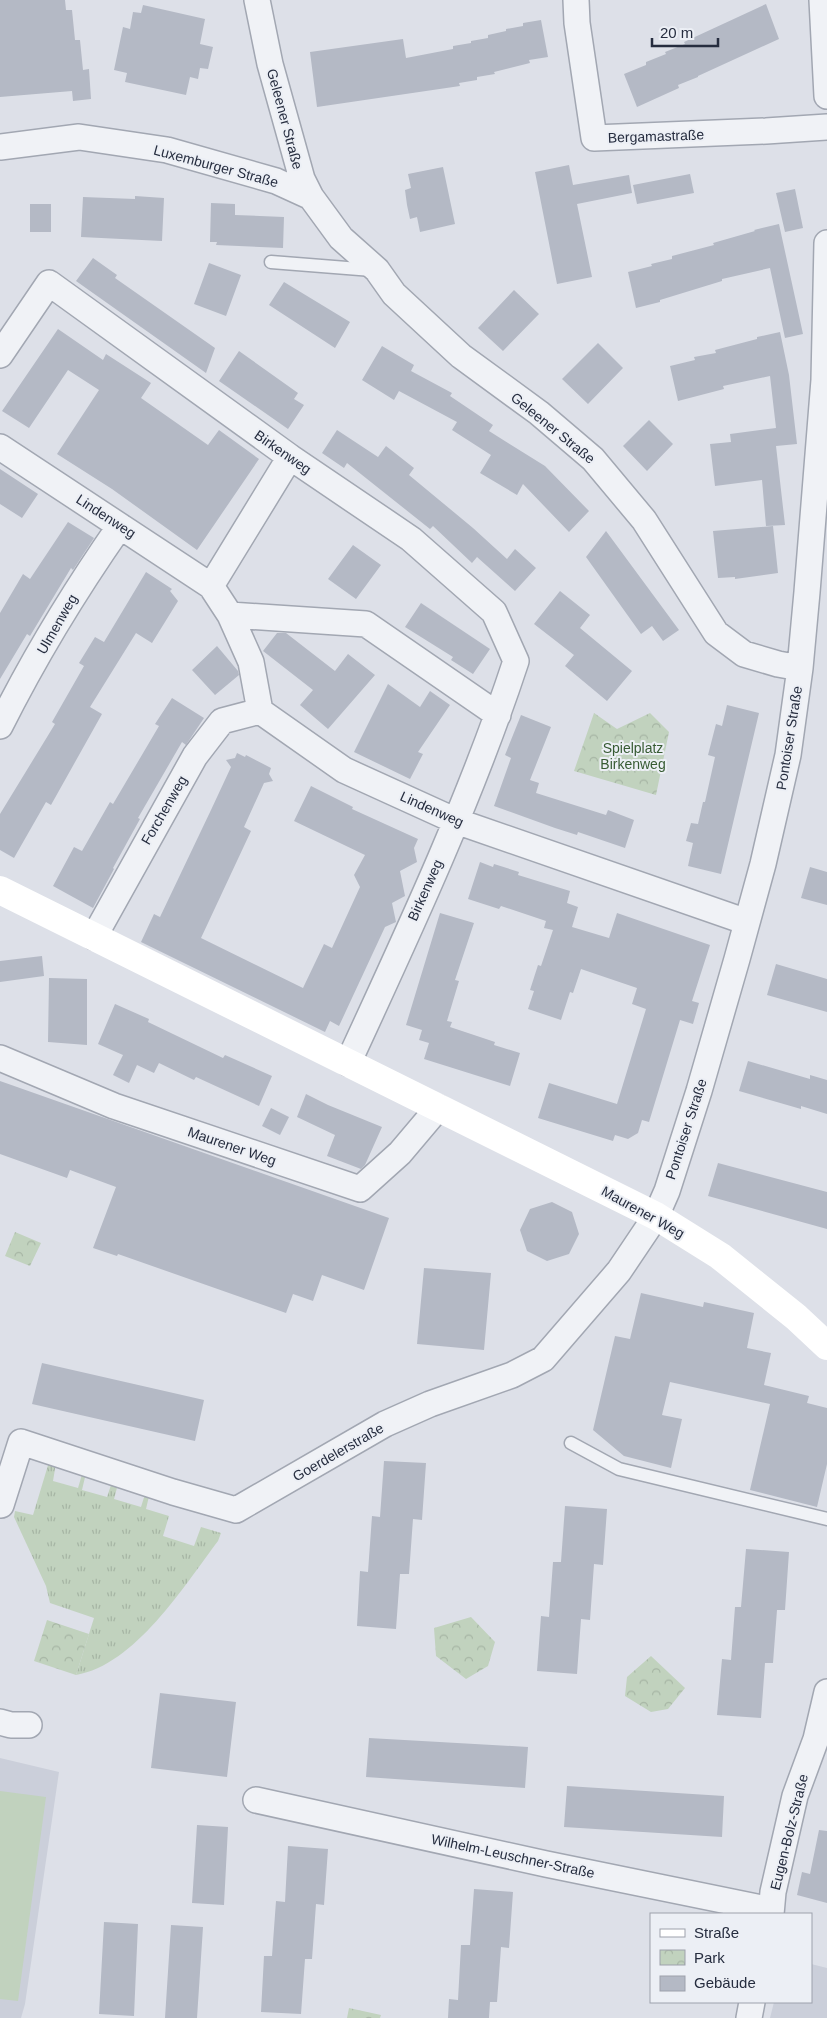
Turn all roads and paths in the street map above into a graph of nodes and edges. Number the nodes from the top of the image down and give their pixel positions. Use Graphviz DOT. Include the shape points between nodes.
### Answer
graph roads {
  1 [pos="257,0"];
  2 [pos="576,0"];
  3 [pos="822,0"];
  4 [pos="827,96"];
  5 [pos="827,127"];
  6 [pos="0,147"];
  7 [pos="311,196"];
  8 [pos="827,243"];
  9 [pos="271,262"];
  10 [pos="377,270"];
  11 [pos="0,355"];
  12 [pos="0,447"];
  13 [pos="290,457"];
  14 [pos="120,526"];
  15 [pos="211,586"];
  16 [pos="230,615"];
  17 [pos="800,668"];
  18 [pos="260,711"];
  19 [pos="498,715"];
  20 [pos="0,726"];
  21 [pos="456,821"];
  22 [pos="0,890"];
  23 [pos="747,922"];
  24 [pos="94,937"];
  25 [pos="0,1058"];
  26 [pos="348,1062"];
  27 [pos="438,1108"];
  28 [pos="656,1216"];
  29 [pos="827,1346"];
  30 [pos="571,1443"];
  31 [pos="1,1504"];
  32 [pos="827,1519"];
  33 [pos="827,1692"];
  34 [pos="0,1722"];
  35 [pos="29,1725"];
  36 [pos="256,1800"];
  37 [pos="771,1912"];
  38 [pos="752,2003"];
  39 [pos="749,2018"];
  1 -- 7 [label="street, Geleener Straße" via="286,123 302,179"];
  2 -- 5 [label="street, Bergamastraße" via="594,138"];
  3 -- 4 [label="street"];
  6 -- 7 [label="street, Luxemburger Straße" via="79,137 167,150 276,181"];
  7 -- 10 [label="street, Geleener Straße" via="341,238"];
  8 -- 17 [label="street, Pontoiser Straße" via="824,380"];
  9 -- 10 [label="lane"];
  10 -- 17 [label="street, Geleener Straße" via="394,294 461,356 539,413 594,459 644,520 716,633 744,654"];
  11 -- 13 [label="street, Birkenweg" via="49,283"];
  12 -- 14 [label="street, Lindenweg"];
  13 -- 15 [label="street"];
  13 -- 19 [label="street, Birkenweg" via="411,539 494,612 516,661"];
  14 -- 15 [label="street, Lindenweg"];
  14 -- 20 [label="street, Ulmenweg" via="88,572"];
  15 -- 16 [label="street, Lindenweg"];
  16 -- 18 [label="street, Lindenweg" via="251,662"];
  16 -- 19 [label="street" via="366,624"];
  17 -- 23 [label="street, Pontoiser Straße" via="788,755"];
  18 -- 21 [label="street, Lindenweg" via="344,770"];
  18 -- 24 [label="street, Forchenweg" via="222,721 195,756"];
  19 -- 21 [label="street, Birkenweg"];
  21 -- 23 [label="street, Lindenweg"];
  21 -- 26 [label="street, Birkenweg"];
  22 -- 24 [label="street, Maurener Weg"];
  23 -- 28 [label="street, Pontoiser Straße" via="699,1091"];
  24 -- 26 [label="street, Maurener Weg"];
  25 -- 27 [label="street, Maurener Weg" via="114,1106 360,1189 400,1153"];
  26 -- 27 [label="street, Maurener Weg"];
  27 -- 28 [label="street, Maurener Weg"];
  28 -- 29 [label="street, Maurener Weg" via="720,1256"];
  28 -- 31 [label="street, Goerdelerstraße" via="620,1271 543,1359 512,1375 385,1424 236,1510 21,1442"];
  30 -- 32 [label="lane" via="619,1469"];
  33 -- 37 [label="street, Eugen-Bolz-Straße" via="816,1739 795,1796"];
  34 -- 35 [label="street"];
  36 -- 37 [label="street, Wilhelm-Leuschner-Straße"];
  38 -- 39 [label="street"];
}
